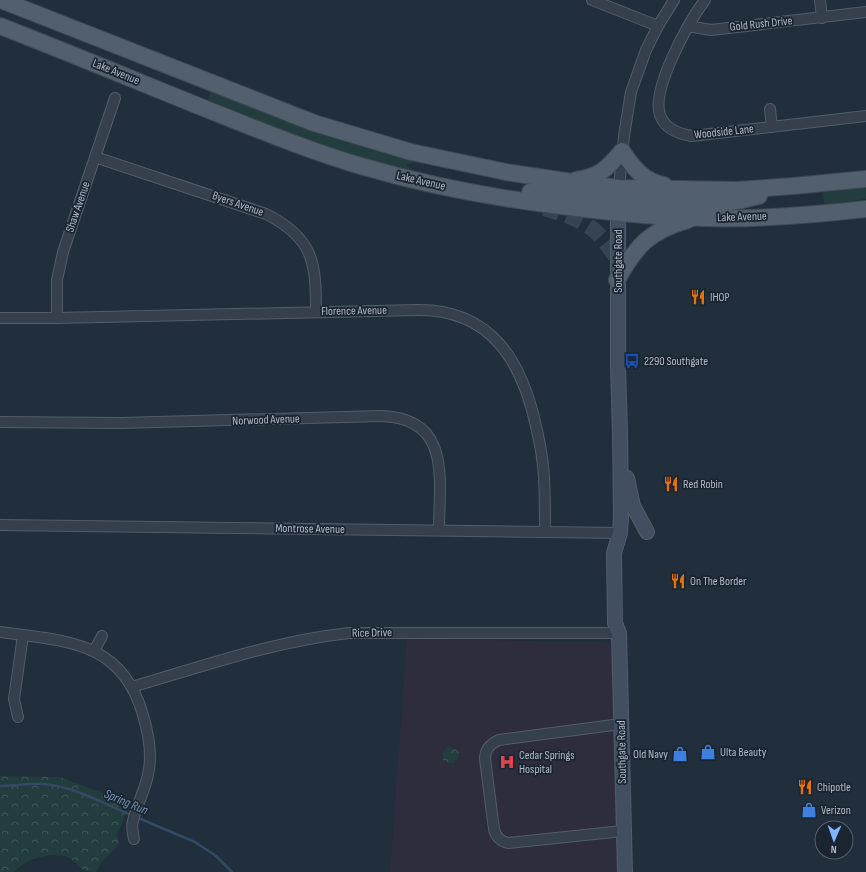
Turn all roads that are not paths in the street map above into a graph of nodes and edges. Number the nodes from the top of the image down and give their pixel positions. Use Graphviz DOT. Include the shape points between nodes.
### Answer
graph roads {
  1 [pos="1,0"];
  2 [pos="592,0"];
  3 [pos="674,0"];
  4 [pos="705,0"];
  5 [pos="820,0"];
  6 [pos="866,12"];
  7 [pos="822,18"];
  8 [pos="0,26"];
  9 [pos="658,26"];
  10 [pos="688,26"];
  11 [pos="115,98"];
  12 [pos="770,109"];
  13 [pos="866,116"];
  14 [pos="772,127"];
  15 [pos="622,151"];
  16 [pos="95,157"];
  17 [pos="866,179"];
  18 [pos="568,182"];
  19 [pos="793,186"];
  20 [pos="680,189"];
  21 [pos="618,201"];
  22 [pos="866,209"];
  23 [pos="696,218"];
  24 [pos="618,280"];
  25 [pos="316,312"];
  26 [pos="0,318"];
  27 [pos="57,318"];
  28 [pos="0,422"];
  29 [pos="620,445"];
  30 [pos="0,525"];
  31 [pos="439,530"];
  32 [pos="544,532"];
  33 [pos="647,532"];
  34 [pos="620,533"];
  35 [pos="0,632"];
  36 [pos="619,633"];
  37 [pos="23,635"];
  38 [pos="102,636"];
  39 [pos="94,651"];
  40 [pos="132,687"];
  41 [pos="18,717"];
  42 [pos="621,724"];
  43 [pos="624,831"];
  44 [pos="134,839"];
  45 [pos="625,872"];
  1 -- 18 [label="main road, Lake Avenue" via="314,123 426,155"];
  2 -- 9 [label="street"];
  3 -- 9 [label="street, Southgate Road"];
  4 -- 10 [label="street"];
  5 -- 7 [label="street"];
  6 -- 7 [label="street, Gold Rush Drive"];
  7 -- 10 [label="street, Gold Rush Drive" via="711,30"];
  8 -- 21 [label="main road, Lake Avenue" via="250,127 361,166 414,180 521,201"];
  9 -- 15 [label="street, Southgate Road" via="646,50 631,92"];
  10 -- 14 [label="street, Woodside Lane" via="660,94 658,106 663,121 675,132 692,136"];
  11 -- 16 [label="street, Shaw Avenue"];
  12 -- 14 [label="street"];
  13 -- 14 [label="street, Woodside Lane"];
  15 -- 18 [label="main road" via="601,172 585,179"];
  15 -- 20 [label="main road" via="640,175"];
  15 -- 21 [label="street, Southgate Road"];
  16 -- 25 [label="street, Byers Avenue" via="266,214 287,225 302,240 312,260 316,284"];
  16 -- 27 [label="street, Shaw Avenue" via="60,265"];
  17 -- 19 [label="main road, Lake Avenue"];
  18 -- 21 [label="main road, Lake Avenue"];
  19 -- 20 [label="main road, Lake Avenue" via="738,190"];
  19 -- 21 [label="main road" via="717,204"];
  20 -- 21 [label="main road, Lake Avenue"];
  21 -- 23 [label="main road, Lake Avenue"];
  21 -- 24 [label="street, Southgate Road"];
  22 -- 23 [label="main road, Lake Avenue" via="822,214"];
  23 -- 24 [label="main road" via="671,225 647,240 634,253"];
  24 -- 29 [label="street, Southgate Road"];
  25 -- 27 [label="street, Florence Avenue"];
  25 -- 32 [label="street, Florence Avenue" via="436,311 471,322 496,339 517,369 533,411 543,463"];
  26 -- 27 [label="street, Florence Avenue"];
  28 -- 31 [label="street, Norwood Avenue" via="121,423 381,416 404,419 423,429 432,441 438,456"];
  29 -- 33 [label="street" via="633,506"];
  29 -- 34 [label="street, Southgate Road"];
  30 -- 31 [label="street, Montrose Avenue"];
  31 -- 32 [label="street, Montrose Avenue"];
  32 -- 34 [label="street, Montrose Avenue"];
  34 -- 36 [label="street, Southgate Road" via="624,553 624,624"];
  35 -- 37 [label="street"];
  36 -- 40 [label="street, Rice Drive" via="349,633 308,638"];
  36 -- 42 [label="street, Southgate Road"];
  37 -- 39 [label="street" via="64,641"];
  37 -- 41 [label="street" via="14,699"];
  38 -- 39 [label="street"];
  39 -- 40 [label="street" via="116,667"];
  40 -- 44 [label="street" via="146,726 150,756 146,784 132,822"];
  42 -- 43 [label="street, Southgate Road"];
  42 -- 43 [label="street" via="499,740 488,746 485,759 495,835 503,842"];
  43 -- 45 [label="street, Southgate Road"];
}
